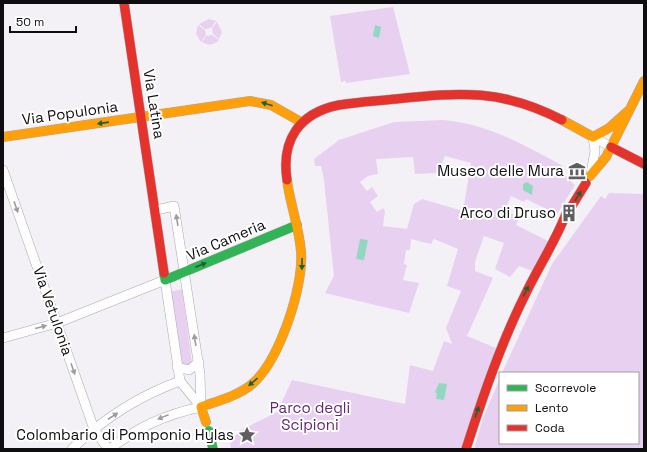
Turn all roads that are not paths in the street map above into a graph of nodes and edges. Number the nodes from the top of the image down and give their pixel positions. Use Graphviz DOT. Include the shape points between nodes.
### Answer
graph roads {
  1 [pos="124,3"];
  2 [pos="644,81"];
  3 [pos="628,111"];
  4 [pos="142,118"];
  5 [pos="302,122"];
  6 [pos="3,137"];
  7 [pos="593,137"];
  8 [pos="611,146"];
  9 [pos="644,164"];
  10 [pos="3,170"];
  11 [pos="588,179"];
  12 [pos="156,210"];
  13 [pos="297,225"];
  14 [pos="185,272"];
  15 [pos="165,280"];
  16 [pos="57,323"];
  17 [pos="3,338"];
  18 [pos="199,362"];
  19 [pos="177,367"];
  20 [pos="180,381"];
  21 [pos="201,407"];
  22 [pos="94,429"];
  23 [pos="72,449"];
  24 [pos="109,449"];
  25 [pos="213,449"];
  26 [pos="466,449"];
  1 -- 4 [label="street, Via Latina"];
  2 -- 3 [label="street"];
  3 -- 7 [label="street"];
  3 -- 8 [label="street"];
  5 -- 4 [label="street, Via Populonia, one-way" via="272,105 255,101"];
  4 -- 6 [label="street, Via Populonia, one-way"];
  4 -- 12 [label="street, Via Latina"];
  5 -- 7 [label="street" via="316,112 338,105 475,93 509,98 528,104"];
  5 -- 13 [label="street" via="288,146 286,160 287,178"];
  7 -- 8 [label="street"];
  7 -- 11 [label="street" via="595,150"];
  8 -- 9 [label="street"];
  8 -- 11 [label="street" via="606,157"];
  10 -- 16 [label="street, Via Vetulonia, one-way"];
  26 -- 11 [label="street, one-way" via="506,336 526,292"];
  14 -- 12 [label="street, one-way" via="174,206"];
  12 -- 15 [label="street, Via Latina"];
  14 -- 13 [label="street, Via Cameria, one-way"];
  13 -- 21 [label="street, one-way" via="302,256 299,288 263,372 255,382 236,394"];
  14 -- 15 [label="street, Via Cameria"];
  18 -- 14 [label="street, one-way"];
  15 -- 16 [label="street"];
  15 -- 19 [label="street, Via Latina"];
  17 -- 16 [label="street, one-way"];
  16 -- 22 [label="street, Via Vetulonia, one-way"];
  18 -- 19 [label="street" via="189,370"];
  18 -- 21 [label="street"];
  19 -- 20 [label="street, Via Latina"];
  20 -- 21 [label="street, Via Latina"];
  22 -- 20 [label="street, one-way" via="127,407"];
  21 -- 24 [label="street, one-way" via="159,419"];
  21 -- 25 [label="street"];
  22 -- 23 [label="street"];
  22 -- 24 [label="street, Via Vetulonia"];
}
